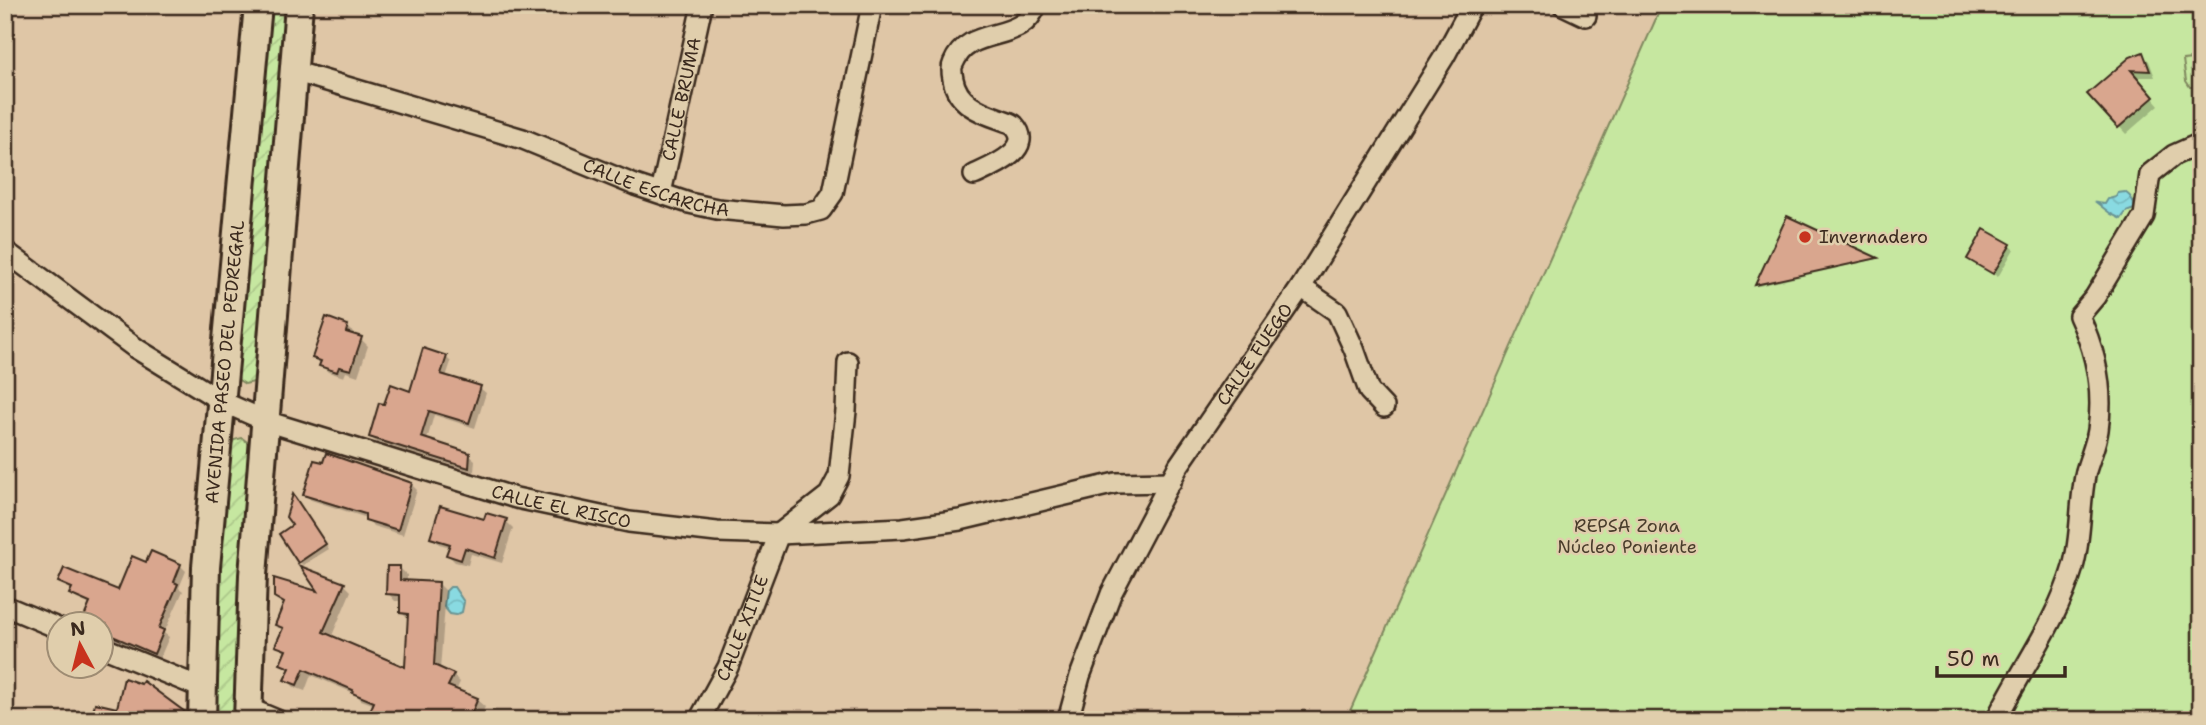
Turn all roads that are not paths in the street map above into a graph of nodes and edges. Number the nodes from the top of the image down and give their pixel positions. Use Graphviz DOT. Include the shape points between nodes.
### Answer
graph roads {
  1 [pos="258,5"];
  2 [pos="299,5"];
  3 [pos="702,5"];
  4 [pos="872,5"];
  5 [pos="1036,5"];
  6 [pos="1472,5"];
  7 [pos="1563,5"];
  8 [pos="1586,16"];
  9 [pos="293,71"];
  10 [pos="2201,143"];
  11 [pos="974,176"];
  12 [pos="661,194"];
  13 [pos="5,251"];
  14 [pos="1301,287"];
  15 [pos="848,362"];
  16 [pos="223,402"];
  17 [pos="1384,407"];
  18 [pos="266,421"];
  19 [pos="1171,482"];
  20 [pos="779,534"];
  21 [pos="5,606"];
  22 [pos="46,623"];
  23 [pos="116,653"];
  24 [pos="202,688"];
  25 [pos="248,714"];
  26 [pos="202,720"];
  27 [pos="276,720"];
  28 [pos="698,720"];
  29 [pos="1068,720"];
  30 [pos="1996,720"];
  1 -- 16 [label="main road, AVENIDA PASEO DEL PEDREGAL"];
  2 -- 9 [label="main road"];
  3 -- 12 [label="street, CALLE BRUMA"];
  4 -- 12 [label="street, CALLE ESCARCHA" via="833,193 821,210 784,215 717,209"];
  5 -- 11 [label="street" via="1032,18 1014,30 980,38 960,50 951,66 958,95 968,105 1013,124 1018,133 1015,151"];
  6 -- 14 [label="street, CALLE FUEGO"];
  7 -- 8 [label="street"];
  9 -- 12 [label="street, CALLE ESCARCHA" via="523,139"];
  9 -- 18 [label="main road"];
  10 -- 30 [label="street" via="2174,155 2150,174 2144,216 2079,316 2097,370 2100,410 2086,472 2078,544 2066,586 2040,642"];
  13 -- 16 [label="street, CALLE EL RISCO" via="137,349"];
  14 -- 17 [label="street" via="1337,312 1369,391"];
  14 -- 19 [label="street, CALLE FUEGO" via="1178,465"];
  15 -- 20 [label="street" via="839,476 829,495"];
  16 -- 18 [label="street, CALLE EL RISCO"];
  16 -- 24 [label="main road, AVENIDA PASEO DEL PEDREGAL" via="206,568"];
  18 -- 20 [label="street, CALLE EL RISCO" via="516,498 629,522"];
  18 -- 25 [label="main road" via="253,575"];
  19 -- 20 [label="street, CALLE EL RISCO" via="1116,483 960,520 903,528"];
  19 -- 29 [label="street, CALLE FUEGO" via="1111,594"];
  20 -- 28 [label="street, CALLE XITLE" via="728,667"];
  21 -- 22 [label="street"];
  23 -- 24 [label="street"];
  24 -- 26 [label="main road, AVENIDA PASEO DEL PEDREGAL"];
  25 -- 27 [label="street"];
}
